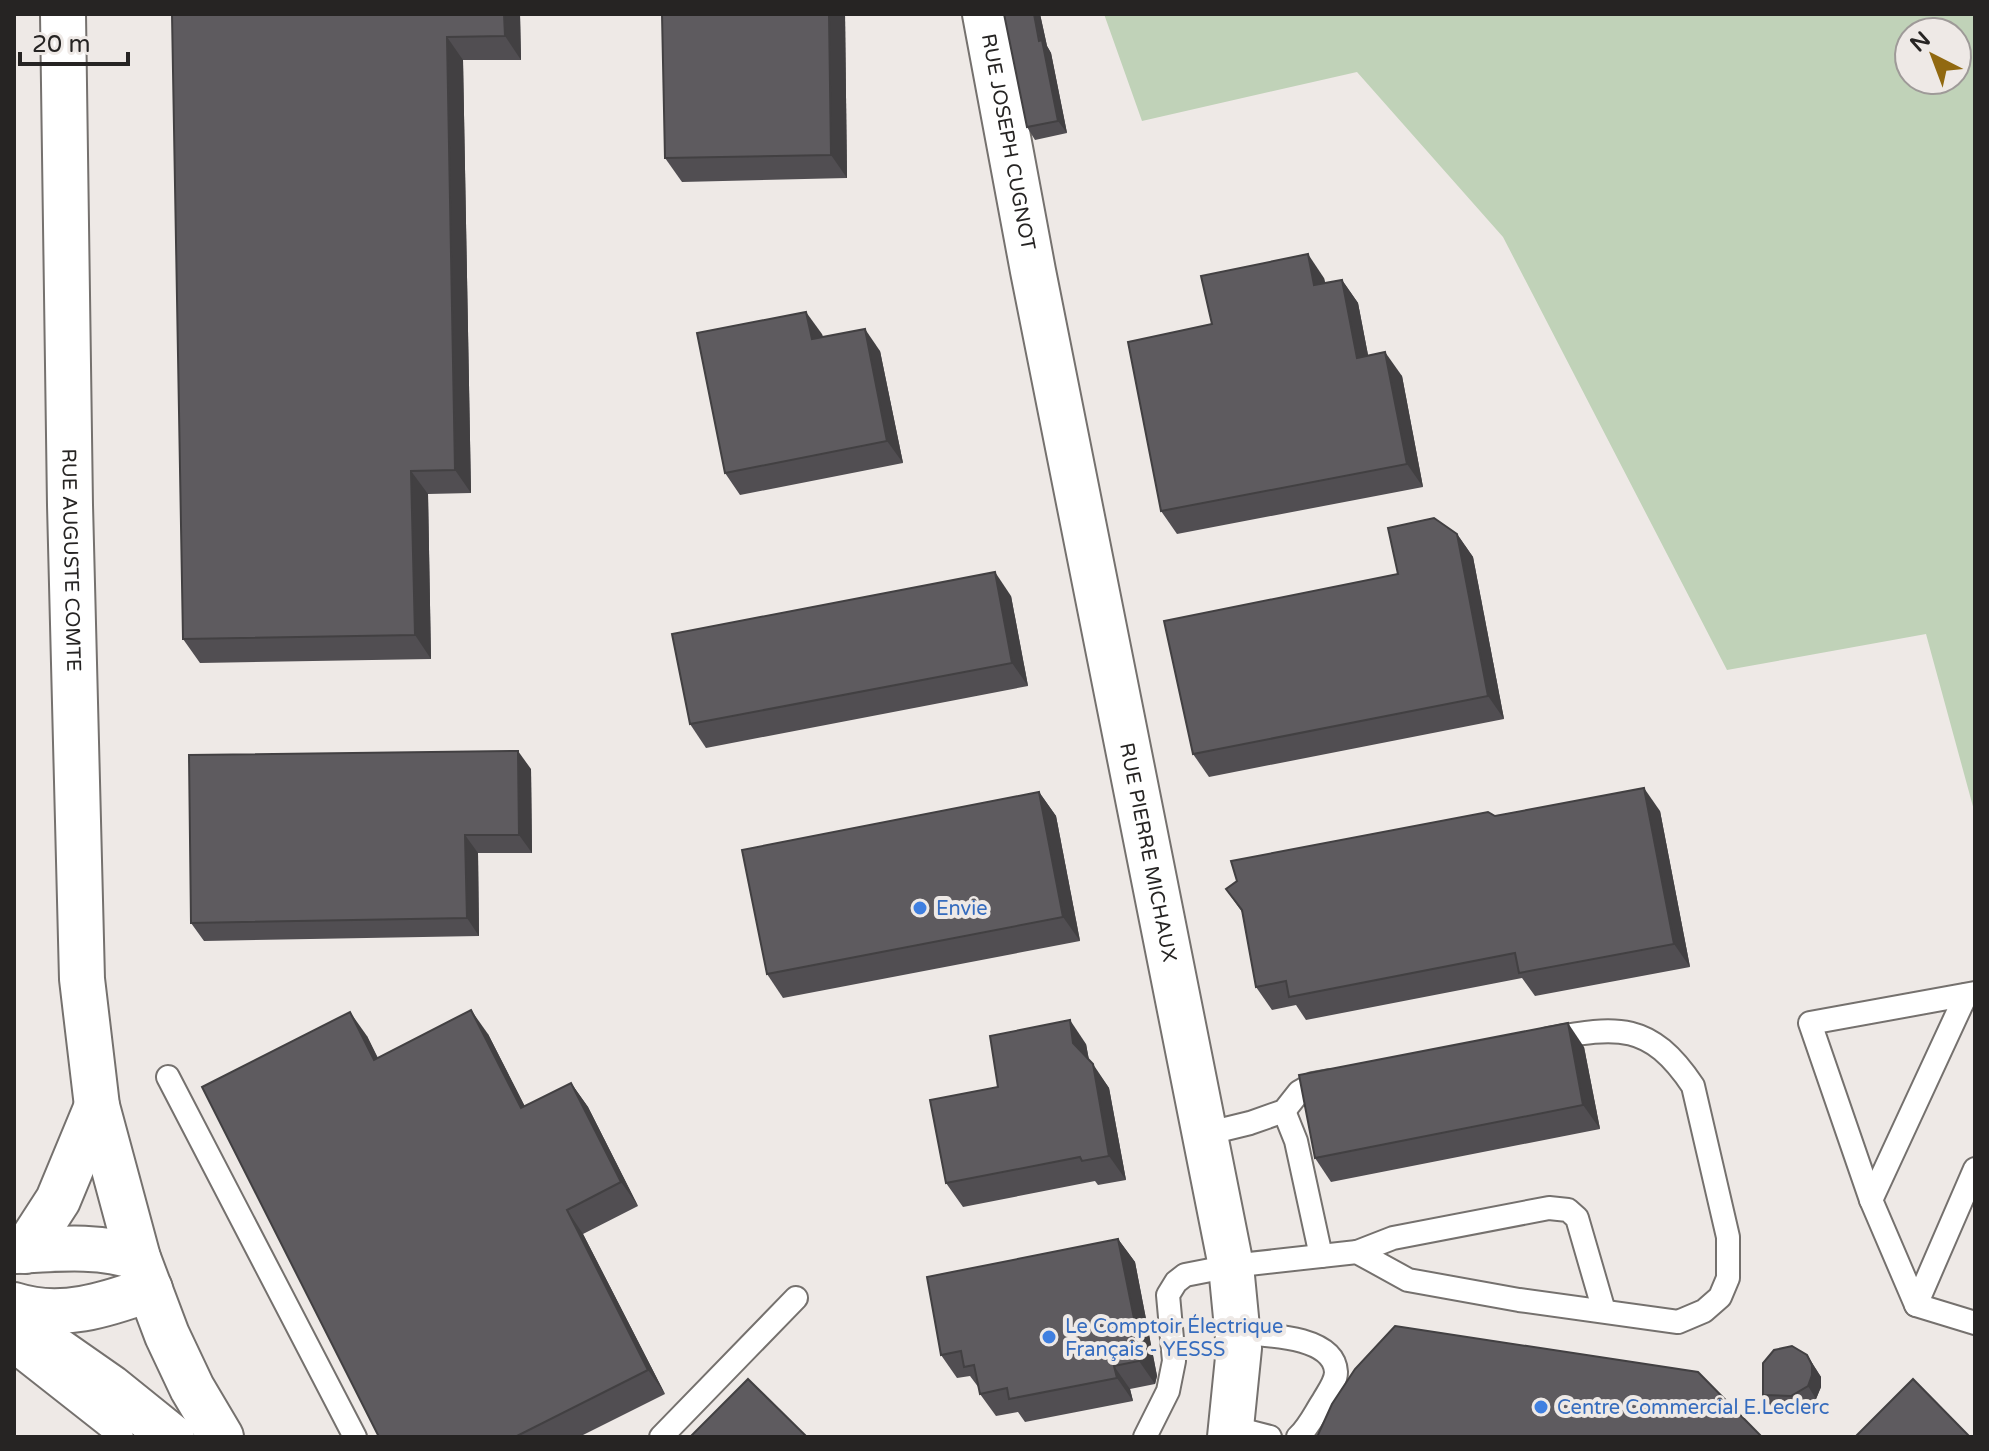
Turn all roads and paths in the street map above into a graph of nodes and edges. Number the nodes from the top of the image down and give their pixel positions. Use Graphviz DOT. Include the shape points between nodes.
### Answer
graph roads {
  1 [pos="63,14"];
  2 [pos="985,14"];
  3 [pos="1033,271"];
  4 [pos="1971,994"];
  5 [pos="1533,1042"];
  6 [pos="168,1077"];
  7 [pos="1345,1078"];
  8 [pos="97,1106"];
  9 [pos="1284,1111"];
  10 [pos="1205,1134"];
  11 [pos="1975,1169"];
  12 [pos="1871,1200"];
  13 [pos="20,1251"];
  14 [pos="1357,1252"];
  15 [pos="1321,1256"];
  16 [pos="1231,1266"];
  17 [pos="144,1273"];
  18 [pos="796,1298"];
  19 [pos="14,1305"];
  20 [pos="1916,1305"];
  21 [pos="1604,1311"];
  22 [pos="14,1320"];
  23 [pos="1975,1323"];
  24 [pos="1238,1333"];
  25 [pos="35,1350"];
  26 [pos="1244,1434"];
  27 [pos="122,1437"];
  28 [pos="172,1437"];
  29 [pos="221,1437"];
  30 [pos="355,1437"];
  31 [pos="661,1437"];
  32 [pos="1145,1437"];
  33 [pos="1298,1437"];
  1 -- 8 [label="street, RUE AUGUSTE COMTE" via="82,979"];
  2 -- 3 [label="street, RUE JOSEPH CUGNOT"];
  3 -- 10 [label="street, RUE PIERRE MICHAUX"];
  4 -- 12 [label="lane"];
  4 -- 12 [label="lane" via="1810,1023"];
  5 -- 21 [label="lane" via="1598,1030 1634,1033 1661,1047 1693,1086 1728,1237 1728,1278 1720,1297 1678,1322"];
  6 -- 30 [label="lane"];
  7 -- 9 [label="lane" via="1313,1084"];
  8 -- 13 [label="street" via="58,1200"];
  8 -- 17 [label="street, RUE AUGUSTE COMTE"];
  9 -- 10 [label="lane"];
  9 -- 15 [label="lane" via="1296,1141"];
  10 -- 16 [label="street, RUE PIERRE MICHAUX"];
  11 -- 20 [label="lane"];
  12 -- 20 [label="lane"];
  13 -- 17 [label="street" via="128,1255"];
  14 -- 15 [label="lane"];
  14 -- 21 [label="lane" via="1408,1280"];
  14 -- 21 [label="lane" via="1393,1238 1549,1208 1568,1210 1577,1218"];
  15 -- 16 [label="lane"];
  16 -- 24 [label="street, RUE PIERRE MICHAUX"];
  16 -- 32 [label="lane" via="1185,1275 1168,1295 1174,1361 1168,1391"];
  17 -- 19 [label="street" via="99,1306 61,1312"];
  17 -- 29 [label="street, RUE AUGUSTE COMTE" via="167,1335"];
  18 -- 31 [label="lane"];
  20 -- 23 [label="lane"];
  22 -- 25 [label="street"];
  24 -- 26 [label="street, RUE PIERRE MICHAUX"];
  24 -- 33 [label="lane" via="1294,1338 1316,1345 1332,1360 1334,1382"];
  25 -- 27 [label="lane"];
  25 -- 28 [label="street" via="110,1387"];
}
